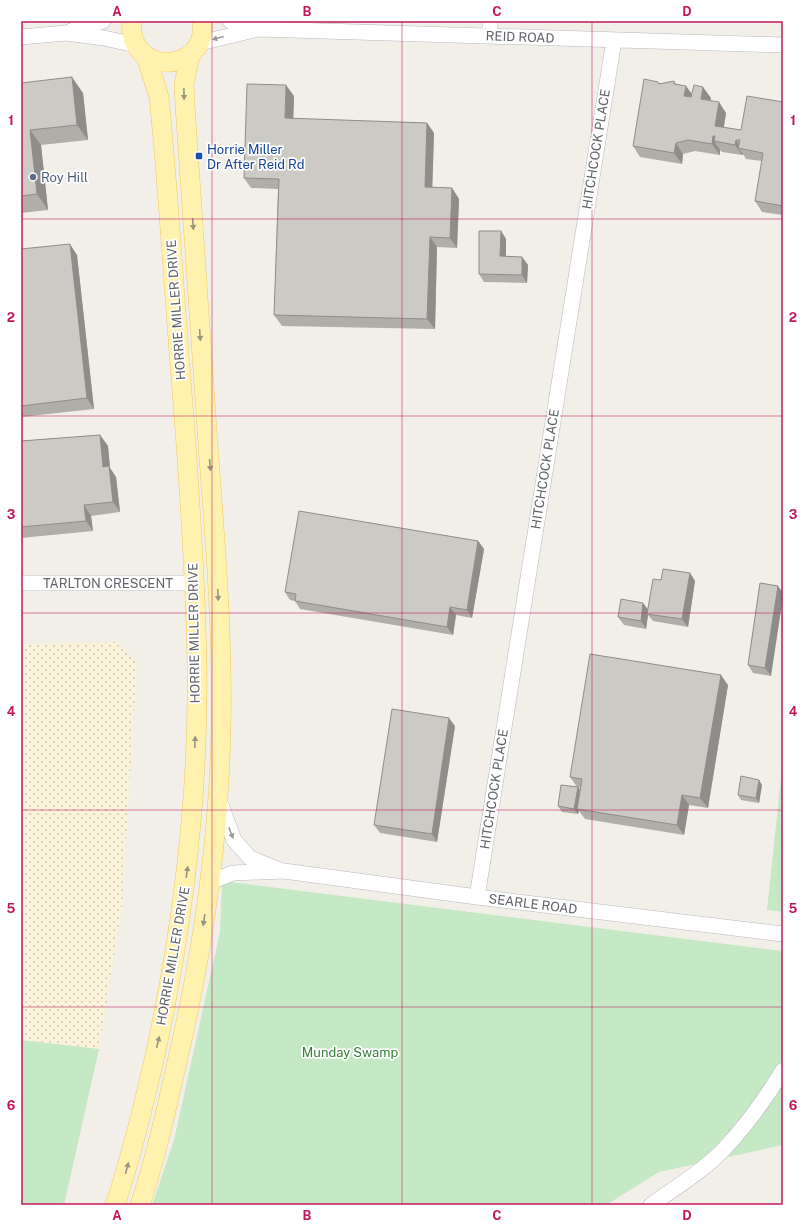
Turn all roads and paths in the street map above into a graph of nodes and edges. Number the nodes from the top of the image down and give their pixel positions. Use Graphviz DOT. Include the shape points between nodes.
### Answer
graph roads {
  1 [pos="103,21"];
  2 [pos="132,21"];
  3 [pos="202,21"];
  4 [pos="230,21"];
  5 [pos="490,21"];
  6 [pos="258,29"];
  7 [pos="66,33"];
  8 [pos="490,36"];
  9 [pos="21,37"];
  10 [pos="614,40"];
  11 [pos="783,45"];
  12 [pos="195,49"];
  13 [pos="141,51"];
  14 [pos="21,583"];
  15 [pos="194,583"];
  16 [pos="218,796"];
  17 [pos="284,871"];
  18 [pos="210,882"];
  19 [pos="476,897"];
  20 [pos="783,934"];
  21 [pos="783,1070"];
  22 [pos="115,1205"];
  23 [pos="140,1205"];
  24 [pos="650,1205"];
  1 -- 7 [label="street"];
  2 -- 13 [label="main road, HORRIE MILLER DRIVE" via="133,37"];
  3 -- 12 [label="main road, HORRIE MILLER DRIVE" via="203,33"];
  4 -- 6 [label="street, REID ROAD"];
  5 -- 8 [label="street"];
  6 -- 8 [label="street, REID ROAD"];
  6 -- 12 [label="street, REID ROAD, one-way"];
  7 -- 9 [label="street"];
  7 -- 13 [label="street"];
  8 -- 10 [label="street, REID ROAD"];
  10 -- 11 [label="street, REID ROAD"];
  10 -- 19 [label="street, HITCHCOCK PLACE"];
  12 -- 13 [label="main road" via="180,61 168,63 157,62"];
  12 -- 16 [label="main road, HORRIE MILLER DRIVE, one-way" via="184,84 184,105 217,567 221,663"];
  13 -- 15 [label="main road, HORRIE MILLER DRIVE" via="155,81 160,108"];
  14 -- 15 [label="street, TARLTON CRESCENT"];
  22 -- 15 [label="main road, HORRIE MILLER DRIVE, one-way" via="141,1116 167,1002 188,861 193,796 197,665"];
  16 -- 17 [label="street, SEARLE ROAD, one-way" via="234,840 250,858"];
  16 -- 18 [label="main road, HORRIE MILLER DRIVE"];
  17 -- 18 [label="street, SEARLE ROAD" via="233,873"];
  17 -- 19 [label="street, SEARLE ROAD"];
  18 -- 23 [label="main road, HORRIE MILLER DRIVE, one-way" via="192,1001 164,1125"];
  19 -- 20 [label="street, SEARLE ROAD"];
  21 -- 24 [label="street" via="766,1098 723,1150"];
}
